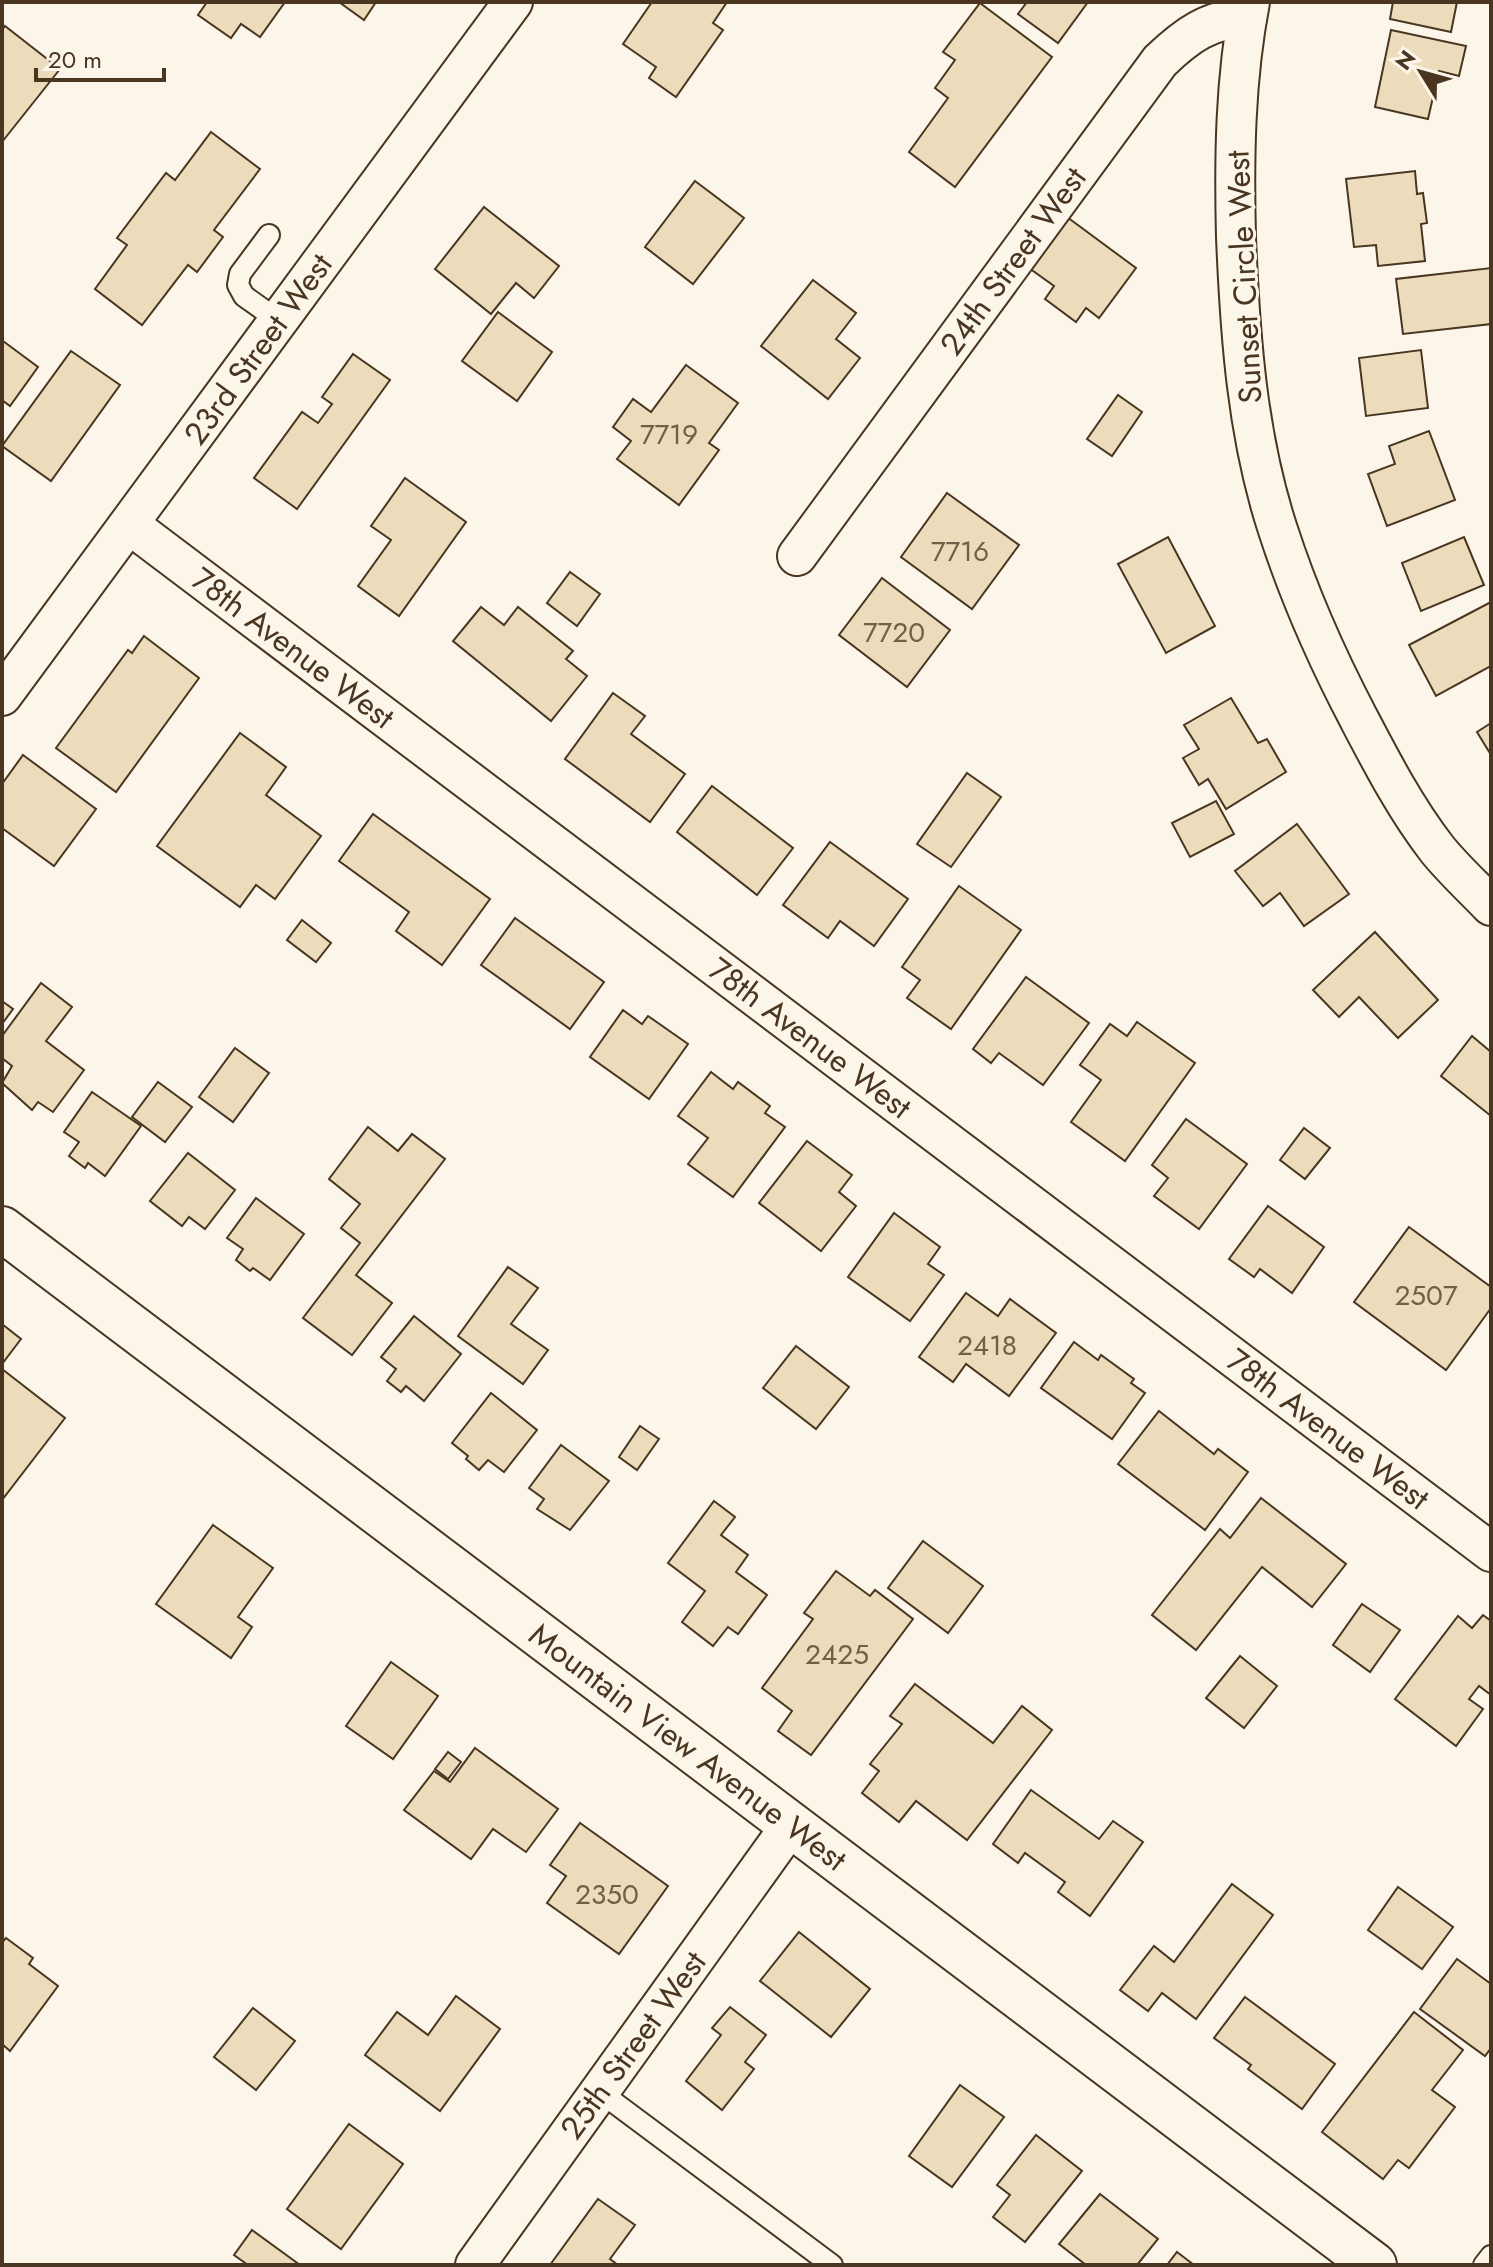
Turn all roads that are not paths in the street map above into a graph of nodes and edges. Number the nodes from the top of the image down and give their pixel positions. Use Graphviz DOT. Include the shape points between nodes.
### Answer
graph roads {
  1 [pos="513,2"];
  2 [pos="1248,10"];
  3 [pos="269,235"];
  4 [pos="279,321"];
  5 [pos="130,525"];
  6 [pos="797,556"];
  7 [pos="2,696"];
  8 [pos="1491,906"];
  9 [pos="2,1229"];
  10 [pos="1491,1552"];
  11 [pos="791,1825"];
  12 [pos="600,2092"];
  13 [pos="1491,2256"];
  14 [pos="475,2265"];
  15 [pos="832,2265"];
  16 [pos="1374,2265"];
  17 [pos="1484,2265"];
  1 -- 4 [label="street, 23rd Street West"];
  2 -- 6 [label="street, 24th Street West" via="1203,27 1160,61"];
  2 -- 8 [label="street, Sunset Circle West" via="1235,181 1240,317 1256,441 1277,528 1303,600 1383,766 1437,849"];
  3 -- 4 [label="lane" via="240,274 238,285 244,296"];
  4 -- 5 [label="street, 23rd Street West"];
  5 -- 7 [label="street, 23rd Street West"];
  5 -- 10 [label="street, 78th Avenue West"];
  9 -- 11 [label="street, Mountain View Avenue West"];
  11 -- 12 [label="street, 25th Street West"];
  11 -- 16 [label="street, Mountain View Avenue West"];
  12 -- 14 [label="street, 25th Street West"];
  12 -- 15 [label="lane"];
  13 -- 17 [label="lane"];
}
